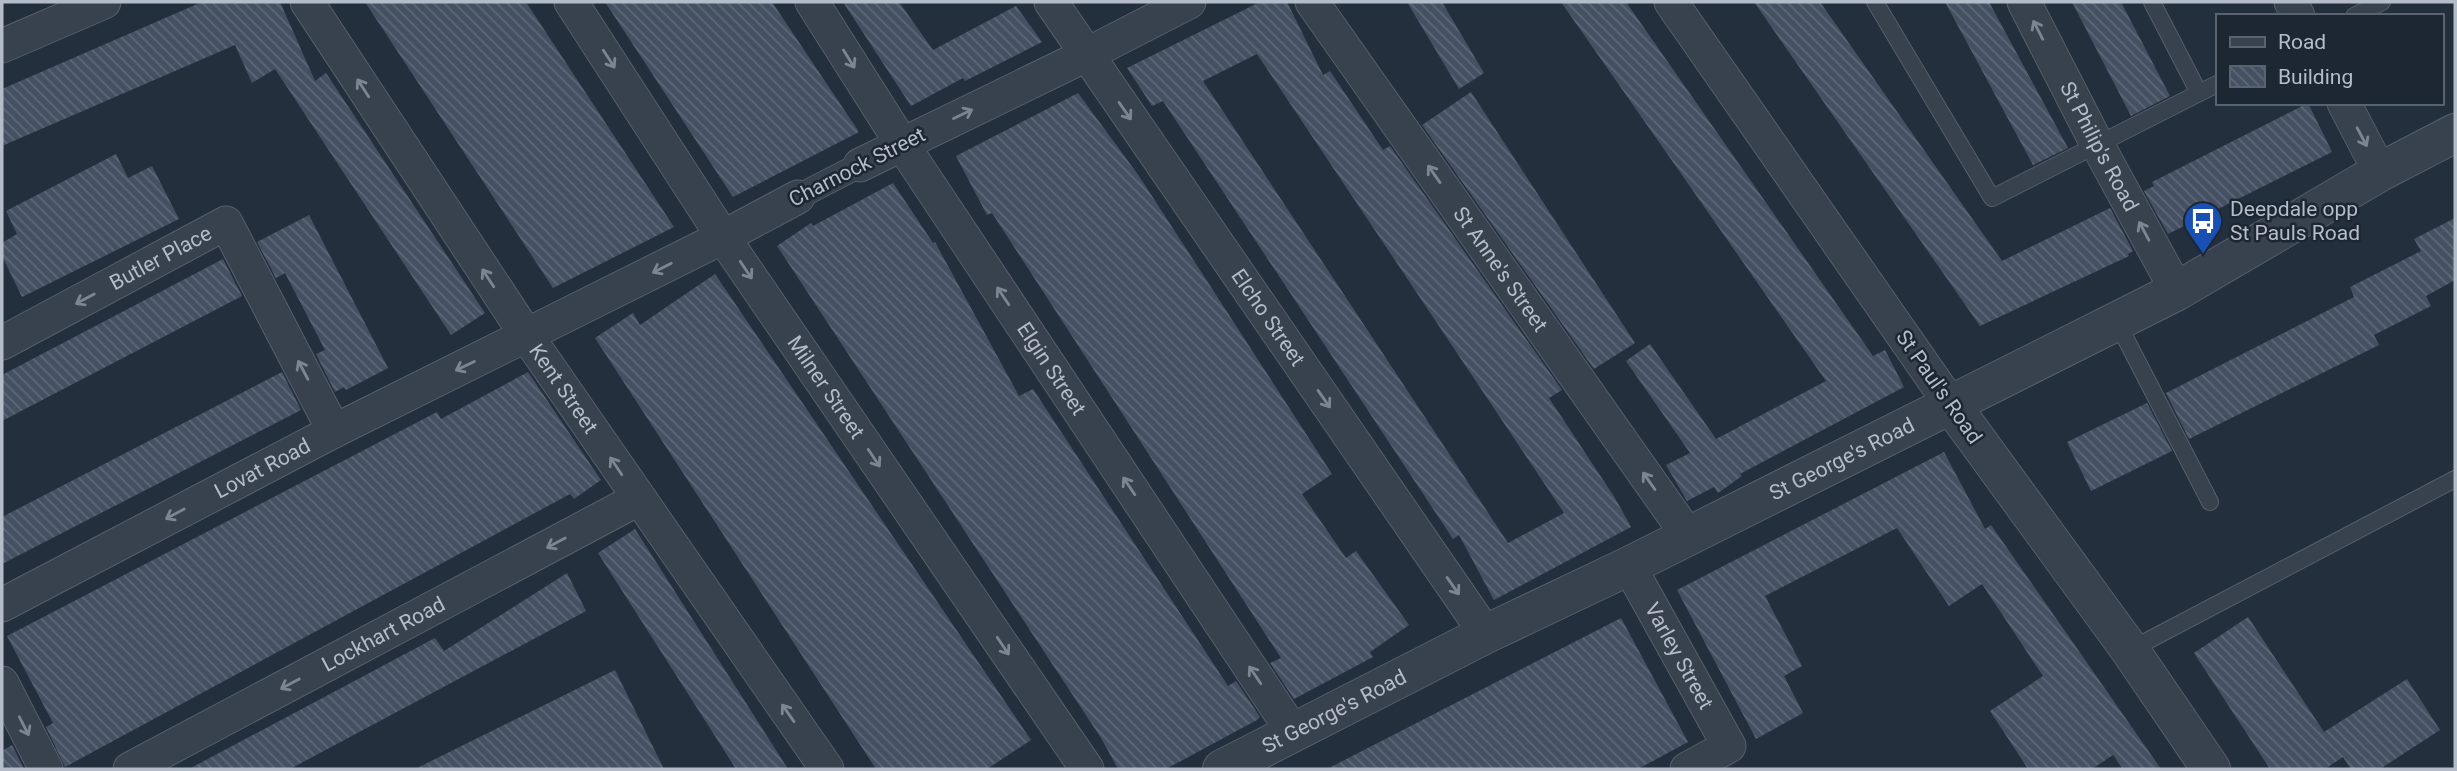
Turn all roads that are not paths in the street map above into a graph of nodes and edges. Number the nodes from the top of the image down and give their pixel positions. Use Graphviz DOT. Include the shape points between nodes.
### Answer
graph roads {
  1 [pos="104,2"];
  2 [pos="307,2"];
  3 [pos="572,2"];
  4 [pos="812,2"];
  5 [pos="1051,2"];
  6 [pos="1189,2"];
  7 [pos="1312,2"];
  8 [pos="1671,2"];
  9 [pos="1874,2"];
  10 [pos="2024,2"];
  11 [pos="2152,2"];
  12 [pos="2382,2"];
  13 [pos="2358,14"];
  14 [pos="2,46"];
  15 [pos="1086,55"];
  16 [pos="2216,84"];
  17 [pos="2199,93"];
  18 [pos="2345,105"];
  19 [pos="2455,133"];
  20 [pos="902,144"];
  21 [pos="2097,144"];
  22 [pos="860,165"];
  23 [pos="2380,172"];
  24 [pos="798,197"];
  25 [pos="723,237"];
  26 [pos="2176,291"];
  27 [pos="2117,322"];
  28 [pos="527,336"];
  29 [pos="2,343"];
  30 [pos="1952,406"];
  31 [pos="334,430"];
  32 [pos="2455,479"];
  33 [pos="638,499"];
  34 [pos="2210,502"];
  35 [pos="1689,537"];
  36 [pos="1629,566"];
  37 [pos="2,605"];
  38 [pos="1486,634"];
  39 [pos="2130,650"];
  40 [pos="2,683"];
  41 [pos="1293,732"];
  42 [pos="46,769"];
  43 [pos="130,769"];
  44 [pos="827,769"];
  45 [pos="1087,769"];
  46 [pos="1222,769"];
  47 [pos="1687,769"];
  48 [pos="2211,769"];
  1 -- 14 [label="street"];
  28 -- 2 [label="street, Kent Street, one-way"];
  3 -- 25 [label="street, Milner Street, one-way"];
  4 -- 20 [label="street, Elgin Street, one-way"];
  5 -- 15 [label="street, Elcho Street"];
  6 -- 15 [label="street, Charnock Street"];
  35 -- 7 [label="street, St Anne's Street, one-way"];
  8 -- 30 [label="street, St Paul's Road"];
  9 -- 21 [label="lane" via="1992,198"];
  21 -- 10 [label="street, St Philip's Road, one-way"];
  11 -- 17 [label="lane"];
  12 -- 13 [label="lane"];
  20 -- 15 [label="street, Charnock Street, one-way"];
  15 -- 38 [label="street, Elcho Street, one-way"];
  16 -- 17 [label="lane"];
  17 -- 21 [label="lane"];
  18 -- 23 [label="street, one-way"];
  19 -- 23 [label="street, St George's Road"];
  20 -- 22 [label="street, Charnock Street"];
  41 -- 20 [label="street, Elgin Street, one-way"];
  26 -- 21 [label="street, St Philip's Road, one-way"];
  22 -- 24 [label="street, Charnock Street"];
  23 -- 26 [label="street, St George's Road"];
  24 -- 25 [label="street, Charnock Street"];
  25 -- 28 [label="street, Charnock Street, one-way"];
  25 -- 45 [label="street, Milner Street, one-way"];
  26 -- 27 [label="street, St George's Road"];
  27 -- 30 [label="street, St George's Road"];
  27 -- 34 [label="lane"];
  28 -- 31 [label="street, Lovat Road, one-way"];
  33 -- 28 [label="street, Kent Street, one-way"];
  31 -- 29 [label="street, Butler Place, one-way" via="226,223"];
  30 -- 35 [label="street, St George's Road"];
  30 -- 39 [label="street, St Paul's Road"];
  31 -- 37 [label="street, Lovat Road, one-way"];
  32 -- 39 [label="lane"];
  33 -- 43 [label="street, Lockhart Road, one-way"];
  44 -- 33 [label="street, Kent Street, one-way"];
  35 -- 36 [label="street, St George's Road"];
  36 -- 38 [label="street, St George's Road"];
  36 -- 47 [label="street, Varley Street" via="1729,746"];
  38 -- 41 [label="street, St George's Road"];
  39 -- 48 [label="street, St Paul's Road"];
  40 -- 42 [label="street, one-way"];
  41 -- 46 [label="street, St George's Road"];
}
